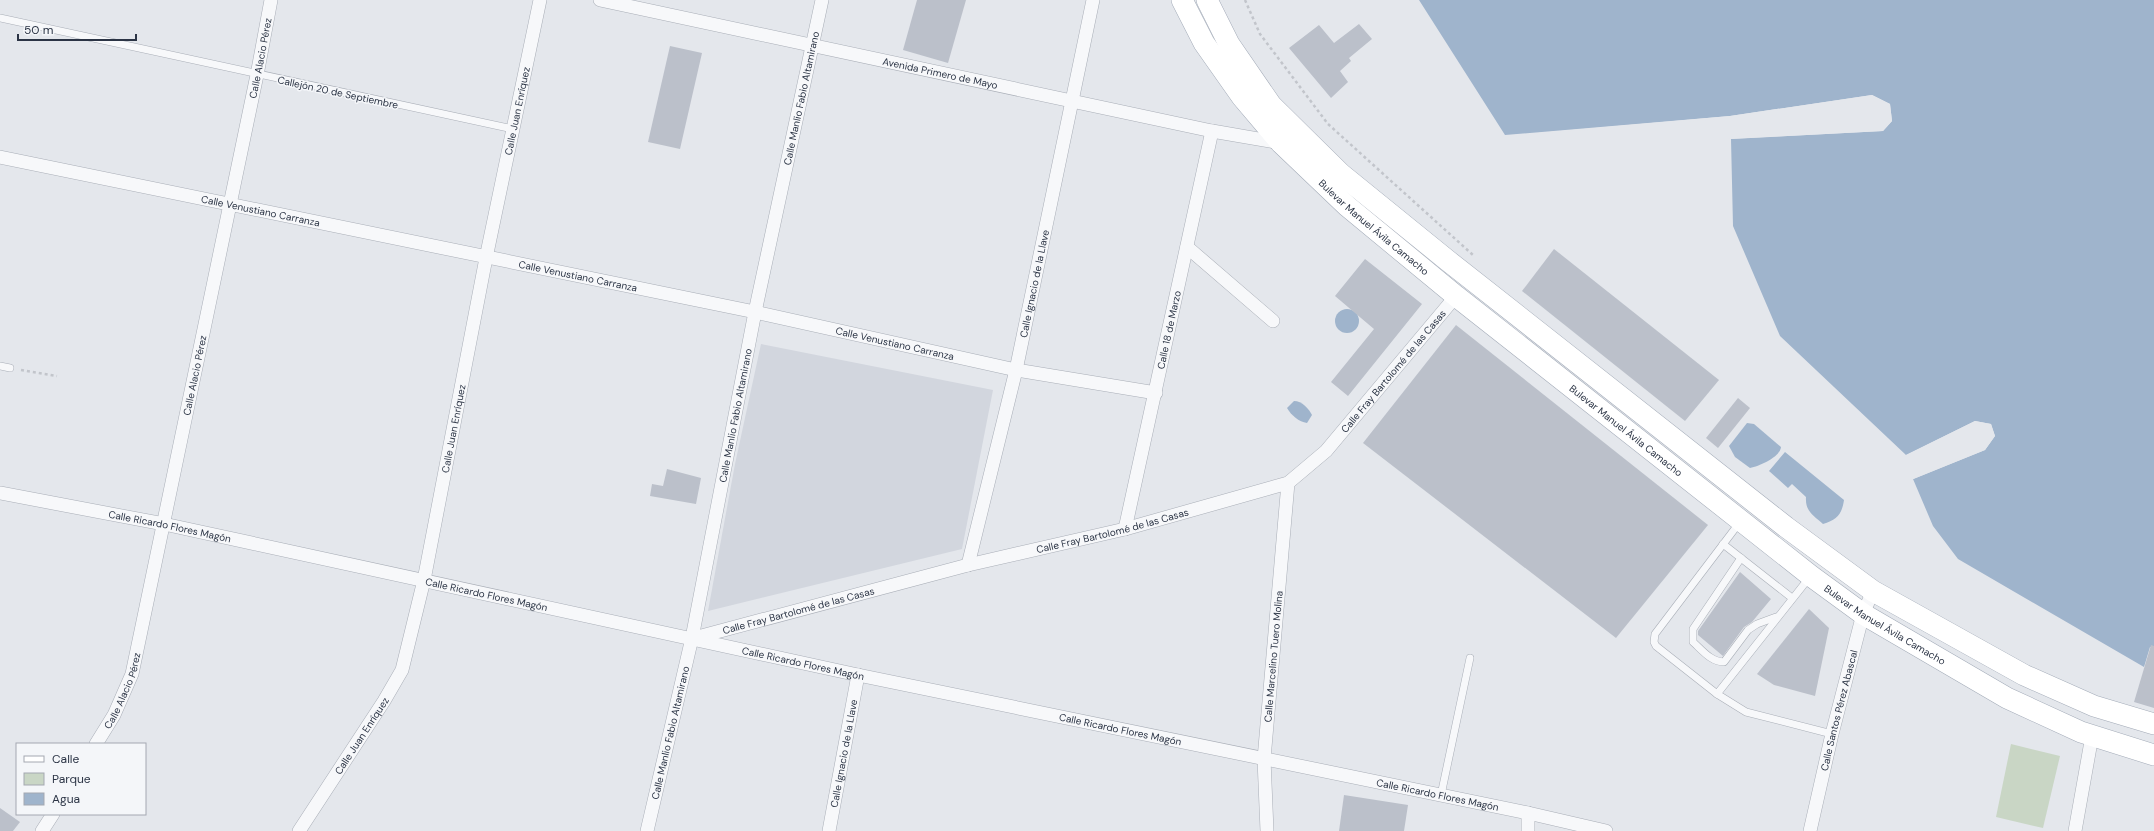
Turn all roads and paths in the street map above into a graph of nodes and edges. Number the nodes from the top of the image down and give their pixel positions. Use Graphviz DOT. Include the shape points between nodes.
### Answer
graph roads {
  1 [pos="271,0"];
  2 [pos="540,0"];
  3 [pos="600,0"];
  4 [pos="822,0"];
  5 [pos="1093,0"];
  6 [pos="1182,0"];
  7 [pos="1207,0"];
  8 [pos="1245,0"];
  9 [pos="0,18"];
  10 [pos="810,46"];
  11 [pos="257,74"];
  12 [pos="1073,101"];
  13 [pos="513,129"];
  14 [pos="1212,131"];
  15 [pos="1281,144"];
  16 [pos="0,157"];
  17 [pos="230,203"];
  18 [pos="1187,247"];
  19 [pos="486,258"];
  20 [pos="1478,260"];
  21 [pos="1456,296"];
  22 [pos="755,312"];
  23 [pos="1273,321"];
  24 [pos="0,366"];
  25 [pos="10,368"];
  26 [pos="1016,370"];
  27 [pos="57,376"];
  28 [pos="1156,394"];
  29 [pos="1288,483"];
  30 [pos="0,493"];
  31 [pos="1741,520"];
  32 [pos="164,524"];
  33 [pos="1125,529"];
  34 [pos="1723,544"];
  35 [pos="1741,558"];
  36 [pos="968,565"];
  37 [pos="1811,576"];
  38 [pos="424,580"];
  39 [pos="1873,591"];
  40 [pos="1792,598"];
  41 [pos="1863,614"];
  42 [pos="1778,616"];
  43 [pos="692,638"];
  44 [pos="1470,658"];
  45 [pos="858,675"];
  46 [pos="1717,694"];
  47 [pos="2154,724"];
  48 [pos="1832,734"];
  49 [pos="2092,736"];
  50 [pos="97,743"];
  51 [pos="2154,756"];
  52 [pos="1264,759"];
  53 [pos="1441,795"];
  54 [pos="1528,813"];
  55 [pos="51,815"];
  56 [pos="42,831"];
  57 [pos="299,831"];
  58 [pos="647,831"];
  59 [pos="829,831"];
  60 [pos="1266,831"];
  61 [pos="1528,831"];
  62 [pos="1606,831"];
  63 [pos="1810,831"];
  64 [pos="2075,831"];
  1 -- 11 [label="street, Calle Alacio Pérez"];
  2 -- 13 [label="street, Calle Juan Enríquez"];
  3 -- 10 [label="street, Avenida Primero de Mayo"];
  4 -- 10 [label="street, Calle Manlio Fabio Altamirano"];
  5 -- 12 [label="street, Calle Ignacio de la Llave"];
  6 -- 15 [label="main road, Bulevar Manuel Ávila Camacho" via="1204,43 1242,97"];
  7 -- 39 [label="main road, Bulevar Manuel Ávila Camacho" via="1229,44 1271,105 1341,174 1786,527"];
  8 -- 20 [label="path" via="1260,34 1328,124"];
  9 -- 11 [label="lane, Callejón 20 de Septiembre"];
  10 -- 12 [label="street, Avenida Primero de Mayo"];
  10 -- 22 [label="street, Calle Manlio Fabio Altamirano"];
  11 -- 13 [label="lane, Callejón 20 de Septiembre"];
  11 -- 17 [label="street, Calle Alacio Pérez"];
  12 -- 14 [label="street, Avenida Primero de Mayo"];
  12 -- 26 [label="street, Calle Ignacio de la Llave"];
  13 -- 19 [label="street, Calle Juan Enríquez"];
  14 -- 15 [label="street, Avenida Primero de Mayo"];
  14 -- 18 [label="street, Calle 18 de Marzo"];
  15 -- 21 [label="main road, Bulevar Manuel Ávila Camacho" via="1347,206"];
  16 -- 17 [label="street, Calle Venustiano Carranza"];
  17 -- 19 [label="street, Calle Venustiano Carranza"];
  17 -- 32 [label="street, Calle Alacio Pérez"];
  18 -- 23 [label="street"];
  18 -- 28 [label="street, Calle 18 de Marzo"];
  19 -- 22 [label="street, Calle Venustiano Carranza"];
  19 -- 38 [label="street, Calle Juan Enríquez"];
  21 -- 29 [label="street, Calle Fray Bartolomé de las Casas" via="1326,451"];
  21 -- 31 [label="main road, Bulevar Manuel Ávila Camacho"];
  22 -- 26 [label="street, Calle Venustiano Carranza"];
  22 -- 43 [label="street, Calle Manlio Fabio Altamirano"];
  24 -- 25 [label="lane"];
  25 -- 27 [label="path"];
  26 -- 28 [label="street, Calle Venustiano Carranza"];
  26 -- 36 [label="street, Calle Ignacio de la Llave"];
  28 -- 33 [label="street, Calle 18 de Marzo"];
  29 -- 33 [label="street, Calle Fray Bartolomé de las Casas"];
  29 -- 52 [label="street, Calle Marcelino Tuero Molina"];
  30 -- 32 [label="street, Calle Ricardo Flores Magón"];
  31 -- 34 [label="lane"];
  31 -- 37 [label="main road, Bulevar Manuel Ávila Camacho"];
  32 -- 38 [label="street, Calle Ricardo Flores Magón"];
  32 -- 50 [label="street, Calle Alacio Pérez" via="132,674 114,715"];
  33 -- 36 [label="street, Calle Fray Bartolomé de las Casas"];
  34 -- 35 [label="lane"];
  34 -- 46 [label="lane" via="1654,637 1656,646"];
  35 -- 40 [label="lane"];
  35 -- 42 [label="lane" via="1693,629 1693,642 1708,656 1718,662 1724,662 1748,630"];
  36 -- 43 [label="street, Calle Fray Bartolomé de las Casas"];
  37 -- 40 [label="lane"];
  37 -- 41 [label="main road, Bulevar Manuel Ávila Camacho"];
  38 -- 43 [label="street, Calle Ricardo Flores Magón"];
  38 -- 57 [label="street, Calle Juan Enríquez" via="402,670"];
  39 -- 41 [label="street, Calle Santos Pérez Abascal"];
  39 -- 47 [label="main road, Bulevar Manuel Ávila Camacho" via="2024,675 2094,706"];
  40 -- 42 [label="lane"];
  41 -- 48 [label="street, Calle Santos Pérez Abascal"];
  41 -- 49 [label="main road, Bulevar Manuel Ávila Camacho" via="2007,698"];
  42 -- 46 [label="lane"];
  43 -- 45 [label="street, Calle Ricardo Flores Magón"];
  43 -- 58 [label="street, Calle Manlio Fabio Altamirano"];
  44 -- 53 [label="lane"];
  45 -- 52 [label="street, Calle Ricardo Flores Magón"];
  45 -- 59 [label="street, Calle Ignacio de la Llave"];
  46 -- 48 [label="lane" via="1746,712"];
  48 -- 63 [label="street, Calle Santos Pérez Abascal"];
  49 -- 51 [label="main road, Bulevar Manuel Ávila Camacho"];
  49 -- 64 [label="street"];
  52 -- 53 [label="street, Calle Ricardo Flores Magón"];
  52 -- 60 [label="street, Calle Marcelino Tuero Molina"];
  53 -- 54 [label="street, Calle Ricardo Flores Magón"];
  54 -- 61 [label="street"];
  54 -- 62 [label="street, Calle Ricardo Flores Magón"];
  55 -- 56 [label="street"];
}
